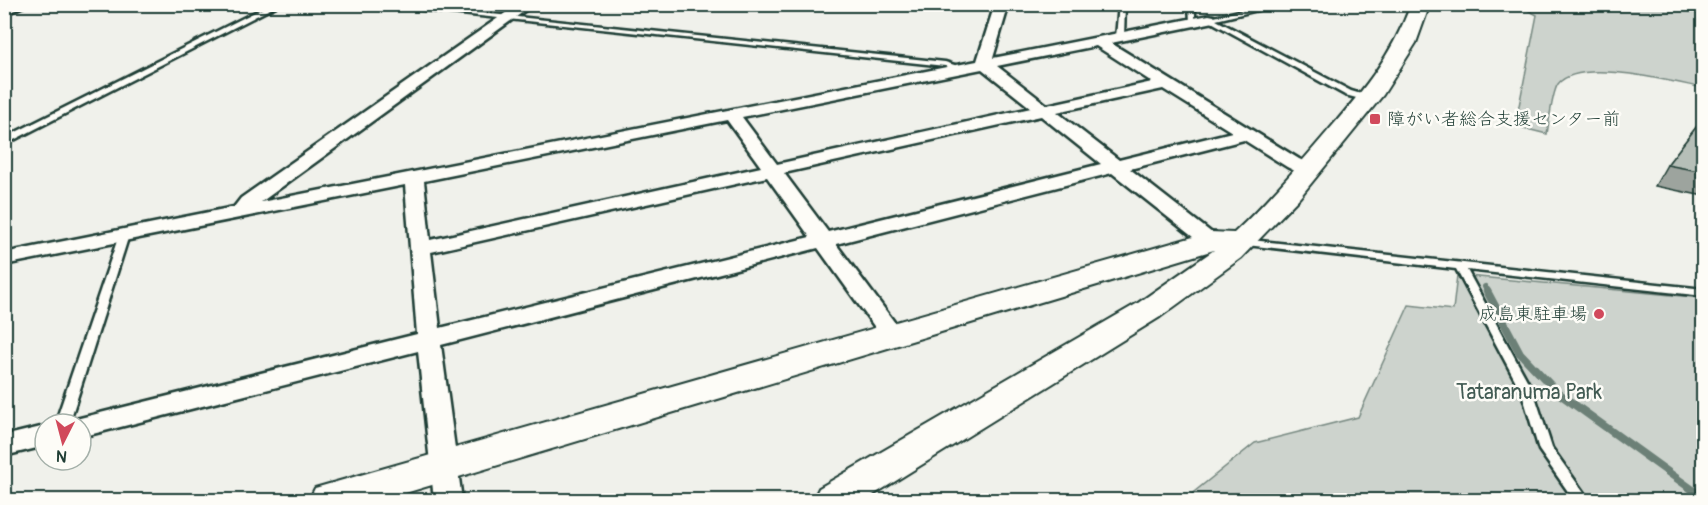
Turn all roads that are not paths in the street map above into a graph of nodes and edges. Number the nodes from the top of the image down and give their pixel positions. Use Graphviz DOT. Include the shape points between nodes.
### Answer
graph roads {
  1 [pos="26,4"];
  2 [pos="277,4"];
  3 [pos="371,4"];
  4 [pos="528,4"];
  5 [pos="1002,4"];
  6 [pos="1122,4"];
  7 [pos="1192,4"];
  8 [pos="1280,4"];
  9 [pos="1421,4"];
  10 [pos="1679,4"];
  11 [pos="1704,8"];
  12 [pos="4,13"];
  13 [pos="508,19"];
  14 [pos="1201,21"];
  15 [pos="1120,37"];
  16 [pos="1098,41"];
  17 [pos="985,64"];
  18 [pos="963,69"];
  19 [pos="1167,83"];
  20 [pos="1368,99"];
  21 [pos="1043,110"];
  22 [pos="732,114"];
  23 [pos="1245,134"];
  24 [pos="4,142"];
  25 [pos="1115,167"];
  26 [pos="772,170"];
  27 [pos="1308,170"];
  28 [pos="414,179"];
  29 [pos="241,211"];
  30 [pos="124,235"];
  31 [pos="823,239"];
  32 [pos="1226,241"];
  33 [pos="421,248"];
  34 [pos="4,259"];
  35 [pos="1460,267"];
  36 [pos="1704,293"];
  37 [pos="892,335"];
  38 [pos="429,340"];
  39 [pos="66,412"];
  40 [pos="93,424"];
  41 [pos="33,439"];
  42 [pos="4,446"];
  43 [pos="444,467"];
  44 [pos="329,501"];
  45 [pos="448,501"];
  46 [pos="833,501"];
  47 [pos="1582,501"];
  1 -- 12 [label="lane"];
  2 -- 24 [label="lane"];
  3 -- 13 [label="lane"];
  4 -- 13 [label="street"];
  5 -- 17 [label="street"];
  6 -- 15 [label="lane"];
  7 -- 14 [label="lane"];
  8 -- 14 [label="lane"];
  9 -- 20 [label="street" via="1400,57"];
  10 -- 11 [label="street"];
  13 -- 18 [label="lane"];
  13 -- 29 [label="street" via="248,202"];
  14 -- 15 [label="street"];
  14 -- 20 [label="lane" via="1348,93"];
  15 -- 16 [label="street"];
  16 -- 17 [label="street"];
  16 -- 19 [label="street"];
  17 -- 18 [label="street"];
  17 -- 21 [label="street"];
  18 -- 22 [label="street"];
  19 -- 21 [label="street"];
  19 -- 23 [label="street"];
  20 -- 27 [label="street"];
  21 -- 25 [label="street"];
  21 -- 26 [label="street"];
  22 -- 26 [label="street"];
  22 -- 28 [label="street"];
  23 -- 25 [label="street"];
  23 -- 27 [label="street"];
  25 -- 31 [label="street"];
  25 -- 32 [label="street"];
  26 -- 31 [label="street"];
  26 -- 33 [label="street"];
  27 -- 32 [label="street"];
  28 -- 29 [label="street"];
  28 -- 33 [label="street"];
  29 -- 30 [label="street"];
  30 -- 34 [label="street"];
  30 -- 39 [label="lane"];
  31 -- 37 [label="street"];
  31 -- 38 [label="street"];
  32 -- 35 [label="lane"];
  32 -- 37 [label="street"];
  32 -- 46 [label="street" via="1182,288 1149,310"];
  33 -- 38 [label="street"];
  35 -- 36 [label="lane"];
  35 -- 47 [label="lane" via="1528,393 1546,450"];
  37 -- 43 [label="street"];
  38 -- 40 [label="street"];
  38 -- 43 [label="street"];
  41 -- 42 [label="street"];
  43 -- 44 [label="street"];
  43 -- 45 [label="street"];
}
